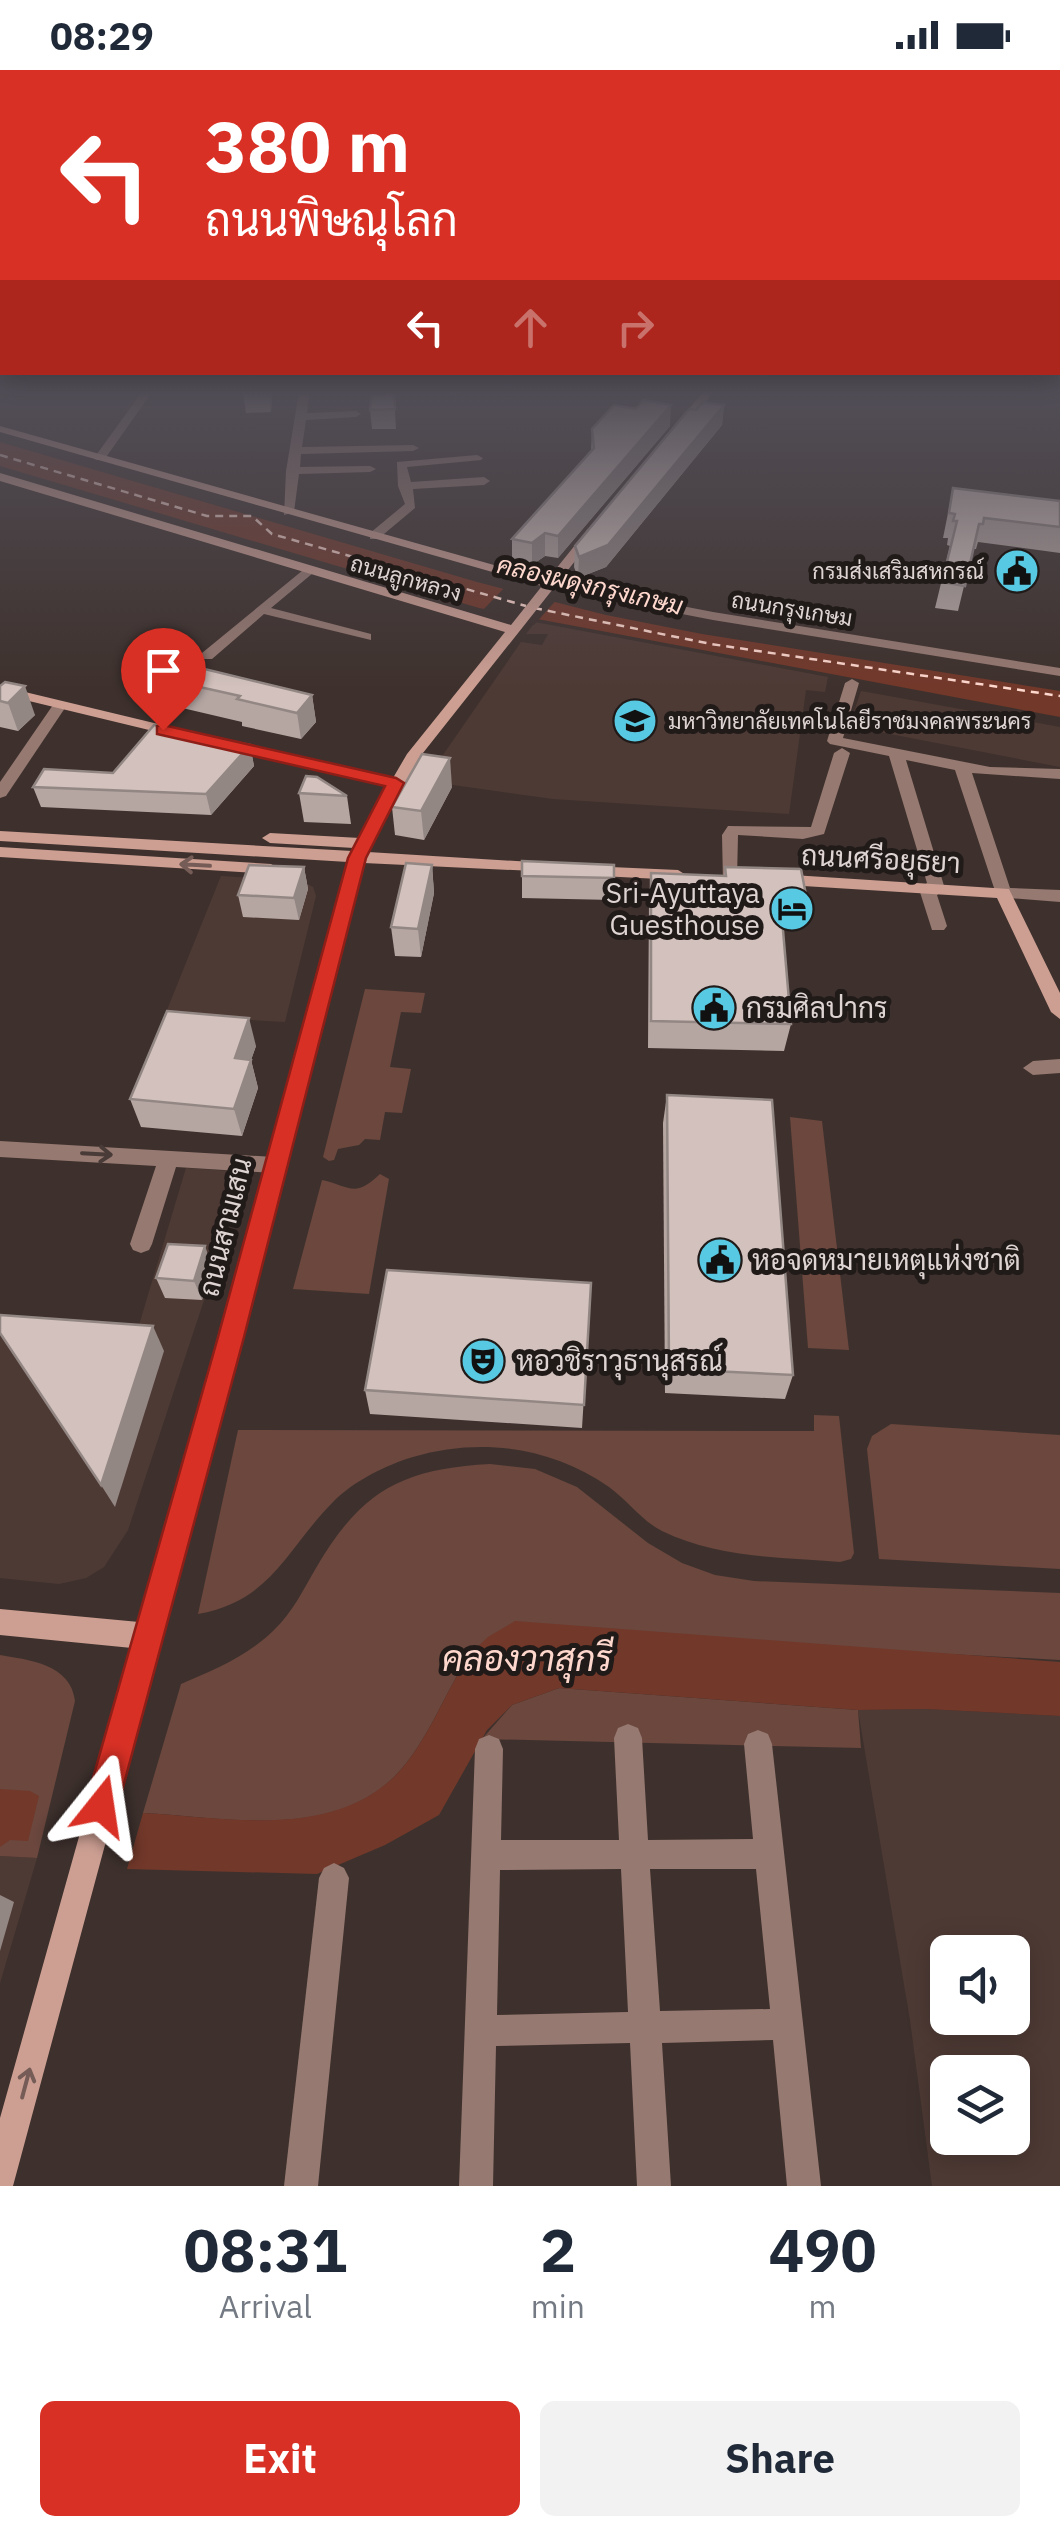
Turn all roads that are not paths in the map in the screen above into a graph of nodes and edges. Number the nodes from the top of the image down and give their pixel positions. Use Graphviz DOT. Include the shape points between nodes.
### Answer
graph roads {
  1 [pos="48,491"];
  2 [pos="214,491"];
  3 [pos="290,491"];
  4 [pos="406,491"];
  5 [pos="288,512"];
  6 [pos="598,526"];
  7 [pos="374,536"];
  8 [pos="308,570"];
  9 [pos="546,587"];
  10 [pos="260,609"];
  11 [pos="516,626"];
  12 [pos="366,637"];
  13 [pos="206,656"];
  14 [pos="1060,672"];
  15 [pos="852,683"];
  16 [pos="0,690"];
  17 [pos="60,705"];
  18 [pos="182,734"];
  19 [pos="201,738"];
  20 [pos="842,753"];
  21 [pos="896,753"];
  22 [pos="962,766"];
  23 [pos="1060,774"];
  24 [pos="396,783"];
  25 [pos="0,793"];
  26 [pos="0,824"];
  27 [pos="58,833"];
  28 [pos="0,836"];
  29 [pos="166,839"];
  30 [pos="11,848"];
  31 [pos="360,850"];
  32 [pos="326,856"];
  33 [pos="689,876"];
  34 [pos="709,877"];
  35 [pos="745,879"];
  36 [pos="932,889"];
  37 [pos="1003,893"];
  38 [pos="1060,896"];
  39 [pos="938,926"];
  40 [pos="1060,1012"];
  41 [pos="1060,1066"];
  42 [pos="1033,1068"];
  43 [pos="0,1149"];
  44 [pos="169,1159"];
  45 [pos="274,1165"];
  46 [pos="141,1244"];
  47 [pos="0,1622"];
  48 [pos="147,1636"];
  49 [pos="628,1738"];
  50 [pos="758,1744"];
  51 [pos="489,1749"];
  52 [pos="485,1854"];
  53 [pos="769,1854"];
  54 [pos="634,1856"];
  55 [pos="334,1878"];
  56 [pos="787,2024"];
  57 [pos="643,2026"];
  58 [pos="483,2031"];
  59 [pos="0,2176"];
  60 [pos="301,2186"];
  61 [pos="476,2186"];
  62 [pos="654,2186"];
  63 [pos="804,2186"];
  1 -- 8 [label="main road, ถนนลูกหลวง"];
  2 -- 5 [label="main road, ถนนกรุงเกษม"];
  3 -- 5 [label="street"];
  4 -- 7 [label="street" via="411,505"];
  5 -- 7 [label="main road, ถนนกรุงเกษม"];
  6 -- 9 [label="main road, ถนนสามเสน"];
  7 -- 9 [label="main road, ถนนกรุงเกษม"];
  8 -- 10 [label="street"];
  8 -- 11 [label="main road, ถนนลูกหลวง"];
  9 -- 11 [label="main road, ถนนสามเสน"];
  9 -- 14 [label="street, ถนนกรุงเกษม"];
  10 -- 12 [label="street"];
  10 -- 13 [label="street"];
  11 -- 24 [label="main road, ถนนสามเสน"];
  15 -- 21 [label="street" via="835,741"];
  16 -- 17 [label="main road"];
  17 -- 18 [label="main road"];
  17 -- 25 [label="street"];
  19 -- 24 [label="main road"];
  20 -- 35 [label="street" via="818,830 734,830"];
  21 -- 22 [label="street"];
  21 -- 36 [label="street"];
  22 -- 23 [label="street"];
  22 -- 37 [label="street"];
  24 -- 31 [label="main road, ถนนสามเสน"];
  26 -- 27 [label="main road"];
  27 -- 29 [label="main road"];
  27 -- 30 [label="main road"];
  28 -- 30 [label="main road"];
  29 -- 31 [label="main road"];
  29 -- 32 [label="main road"];
  32 -- 30 [label="main road, one-way" via="284,869"];
  31 -- 32 [label="main road"];
  31 -- 33 [label="main road"];
  31 -- 45 [label="main road, ถนนสามเสน"];
  34 -- 35 [label="main road, ถนนศรีอยุธยา"];
  35 -- 36 [label="main road, ถนนศรีอยุธยา"];
  36 -- 37 [label="main road, ถนนศรีอยุธยา"];
  36 -- 39 [label="street"];
  37 -- 38 [label="street"];
  37 -- 40 [label="main road"];
  41 -- 42 [label="street"];
  43 -- 44 [label="street, one-way"];
  44 -- 45 [label="street"];
  44 -- 46 [label="street"];
  45 -- 48 [label="main road, ถนนสามเสน"];
  47 -- 48 [label="main road"];
  59 -- 48 [label="main road, ถนนสามเสน, one-way"];
  49 -- 54 [label="street"];
  50 -- 53 [label="street"];
  51 -- 52 [label="street"];
  52 -- 54 [label="street"];
  52 -- 58 [label="street"];
  53 -- 54 [label="street"];
  53 -- 56 [label="street"];
  54 -- 57 [label="street"];
  55 -- 60 [label="street"];
  56 -- 57 [label="street"];
  56 -- 63 [label="street"];
  57 -- 58 [label="street"];
  57 -- 62 [label="street"];
  58 -- 61 [label="street"];
}
